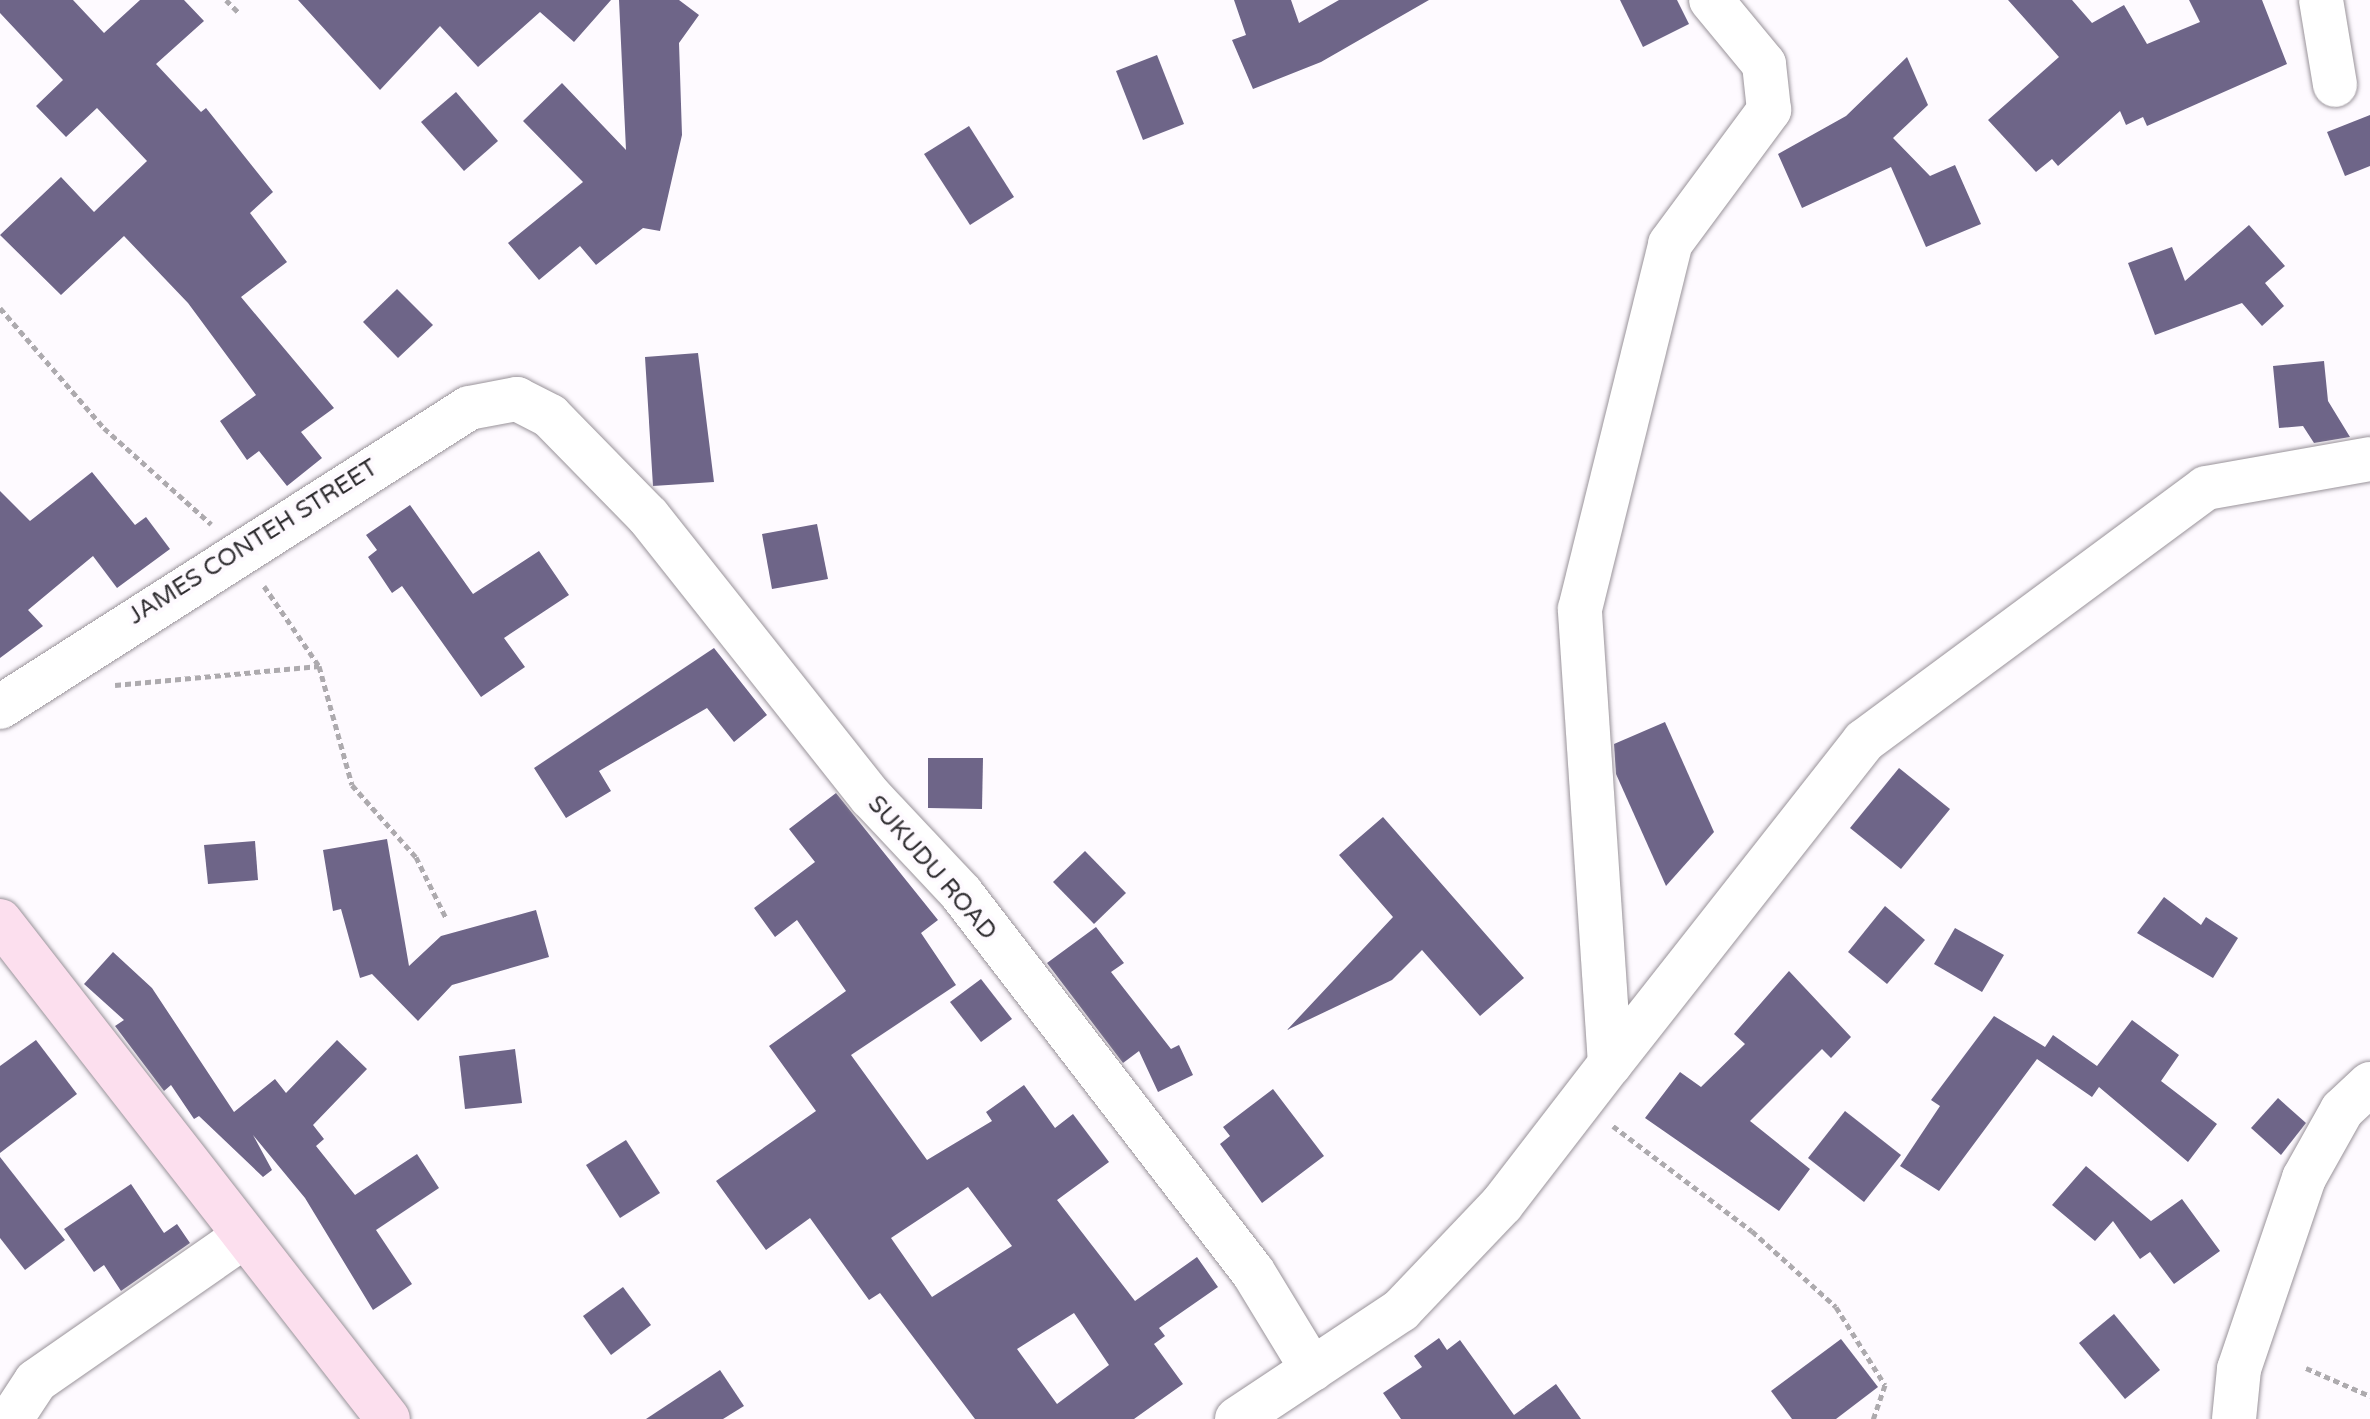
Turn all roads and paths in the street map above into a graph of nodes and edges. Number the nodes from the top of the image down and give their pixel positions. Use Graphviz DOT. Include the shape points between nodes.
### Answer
graph roads {
  1 [pos="226,0"];
  2 [pos="1711,0"];
  3 [pos="2321,0"];
  4 [pos="238,12"];
  5 [pos="2335,85"];
  6 [pos="517,399"];
  7 [pos="2370,459"];
  8 [pos="319,666"];
  9 [pos="109,686"];
  10 [pos="0,707"];
  11 [pos="0,921"];
  12 [pos="1610,1064"];
  13 [pos="2370,1084"];
  14 [pos="1581,1101"];
  15 [pos="242,1238"];
  16 [pos="2306,1368"];
  17 [pos="1312,1369"];
  18 [pos="2370,1396"];
  19 [pos="11,1419"];
  20 [pos="388,1419"];
  21 [pos="1237,1419"];
  22 [pos="1873,1419"];
  23 [pos="2234,1419"];
  1 -- 4 [label="path"];
  2 -- 12 [label="street" via="1764,64 1769,110 1670,244 1580,609"];
  3 -- 5 [label="street"];
  6 -- 10 [label="street, JAMES CONTEH STREET" via="469,408"];
  6 -- 17 [label="street, SUKUDU ROAD" via="550,416 648,516 851,773 961,893 1253,1272"];
  7 -- 12 [label="street" via="2206,488 1864,741"];
  8 -- 9 [label="path"];
  11 -- 15 [label="main road"];
  12 -- 14 [label="street"];
  13 -- 23 [label="street" via="2342,1110 2304,1178 2239,1369"];
  14 -- 17 [label="street" via="1502,1204 1401,1310"];
  14 -- 22 [label="path" via="1752,1231 1836,1307 1885,1385"];
  15 -- 19 [label="street" via="36,1381"];
  15 -- 20 [label="main road"];
  16 -- 18 [label="path"];
  17 -- 21 [label="street"];
}
